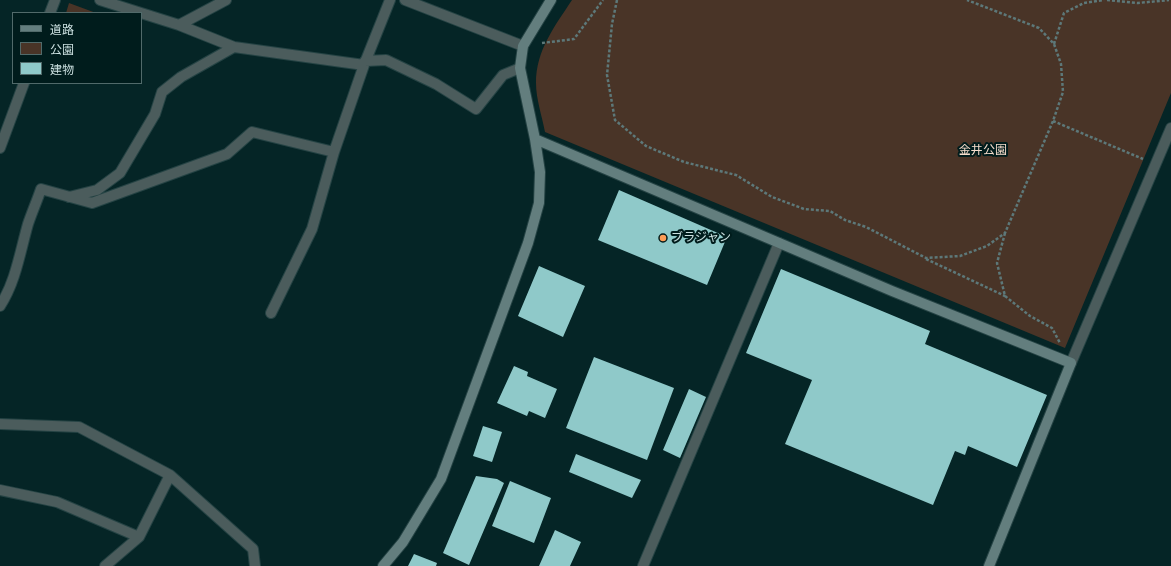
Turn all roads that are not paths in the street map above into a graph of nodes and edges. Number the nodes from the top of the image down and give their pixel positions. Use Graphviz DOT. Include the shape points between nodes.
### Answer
graph roads {
  1 [pos="55,0"];
  2 [pos="100,0"];
  3 [pos="226,0"];
  4 [pos="390,0"];
  5 [pos="405,0"];
  6 [pos="551,0"];
  7 [pos="50,12"];
  8 [pos="138,12"];
  9 [pos="142,13"];
  10 [pos="179,25"];
  11 [pos="523,46"];
  12 [pos="234,47"];
  13 [pos="365,63"];
  14 [pos="520,68"];
  15 [pos="24,84"];
  16 [pos="1171,128"];
  17 [pos="535,139"];
  18 [pos="0,148"];
  19 [pos="334,152"];
  20 [pos="67,198"];
  21 [pos="779,243"];
  22 [pos="0,306"];
  23 [pos="271,313"];
  24 [pos="1071,363"];
  25 [pos="0,424"];
  26 [pos="170,476"];
  27 [pos="0,490"];
  28 [pos="139,537"];
  29 [pos="105,566"];
  30 [pos="255,566"];
  31 [pos="383,566"];
  32 [pos="643,566"];
  33 [pos="989,566"];
  1 -- 7 [label="street"];
  2 -- 8 [label="street"];
  3 -- 10 [label="street"];
  4 -- 13 [label="street"];
  5 -- 11 [label="street"];
  6 -- 11 [label="street"];
  9 -- 10 [label="street"];
  10 -- 12 [label="street"];
  11 -- 14 [label="street"];
  12 -- 13 [label="street"];
  12 -- 20 [label="street" via="181,77 162,92 154,114 120,173 97,190"];
  13 -- 14 [label="street" via="386,60 436,84 476,109 503,75"];
  13 -- 19 [label="street"];
  14 -- 17 [label="street"];
  15 -- 18 [label="street"];
  16 -- 24 [label="street"];
  17 -- 21 [label="street"];
  17 -- 31 [label="street" via="540,172 539,203 528,243 441,479 403,542"];
  19 -- 20 [label="street" via="252,132 227,154 92,203"];
  19 -- 23 [label="street" via="312,229"];
  20 -- 22 [label="street" via="41,189 7,294"];
  21 -- 24 [label="street"];
  21 -- 32 [label="street"];
  24 -- 33 [label="street"];
  25 -- 26 [label="street" via="79,427"];
  26 -- 28 [label="street"];
  26 -- 30 [label="street" via="253,549"];
  27 -- 28 [label="street" via="57,502"];
  28 -- 29 [label="street"];
}
